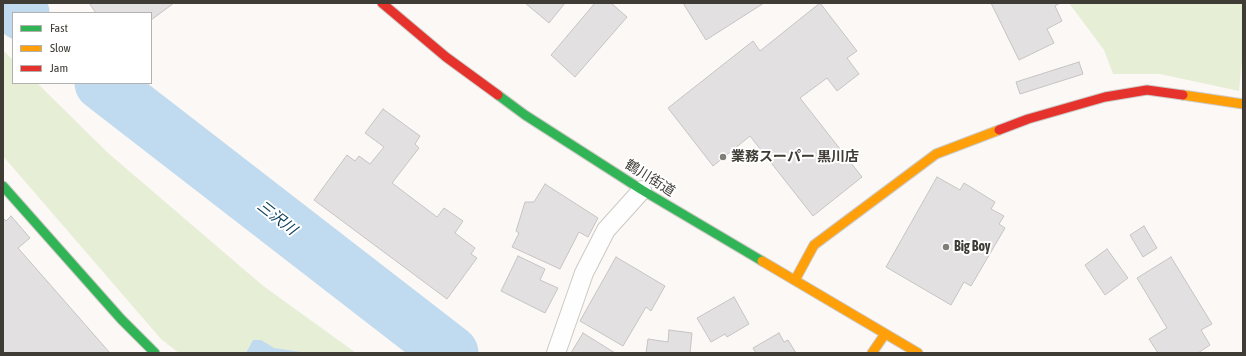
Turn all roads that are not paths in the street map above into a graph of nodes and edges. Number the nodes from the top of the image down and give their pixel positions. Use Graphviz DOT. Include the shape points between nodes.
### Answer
graph roads {
  1 [pos="382,3"];
  2 [pos="1243,104"];
  3 [pos="3,186"];
  4 [pos="642,190"];
  5 [pos="795,280"];
  6 [pos="885,334"];
  7 [pos="155,353"];
  8 [pos="556,353"];
  9 [pos="872,353"];
  10 [pos="918,353"];
  1 -- 4 [label="street, 鶴川街道" via="446,57 501,97"];
  2 -- 5 [label="street" via="1147,90 1105,97 1028,120 936,154 814,245"];
  3 -- 7 [label="street" via="121,319"];
  4 -- 5 [label="street, 鶴川街道"];
  4 -- 8 [label="lane" via="606,230 584,273"];
  5 -- 6 [label="street, 鶴川街道"];
  6 -- 9 [label="street"];
  6 -- 10 [label="street, 鶴川街道"];
}
